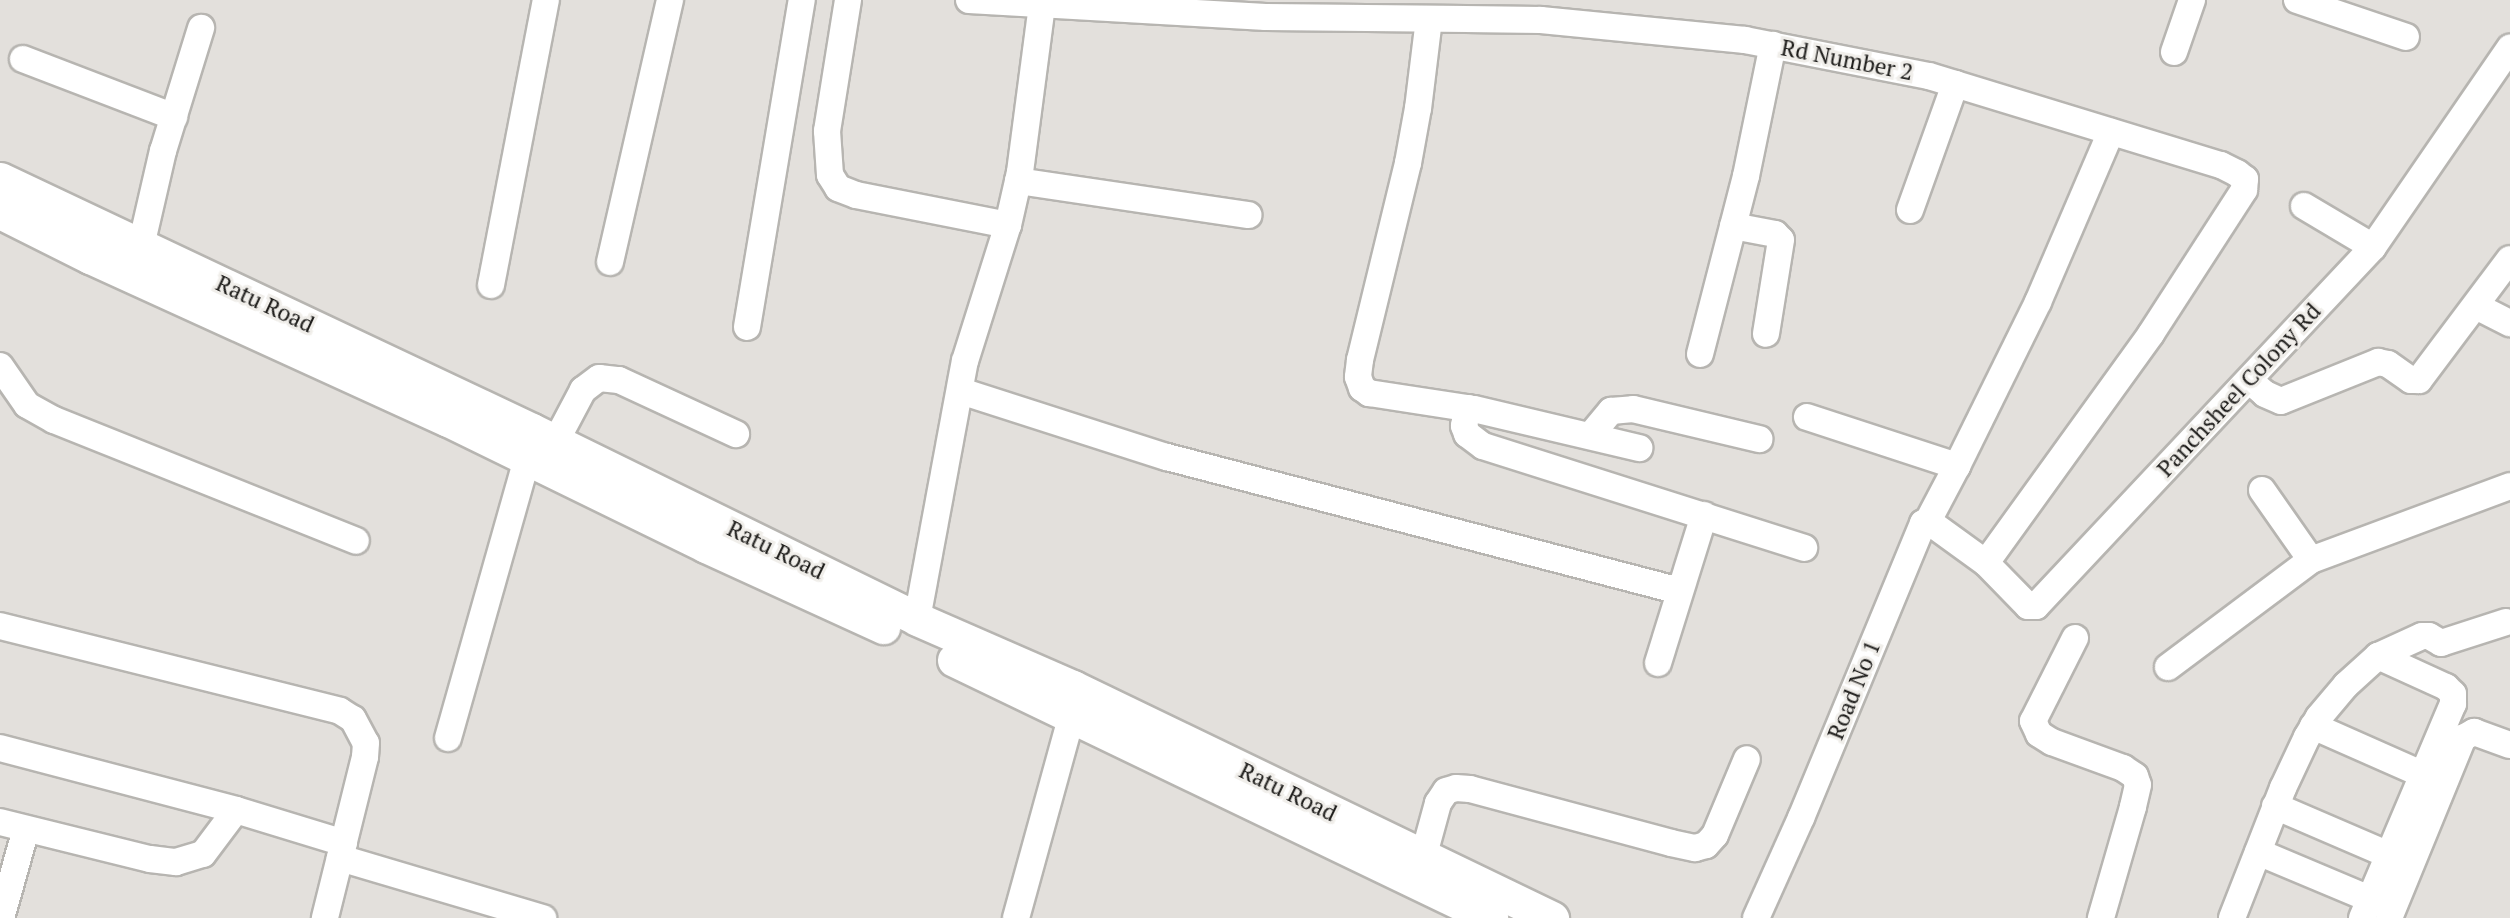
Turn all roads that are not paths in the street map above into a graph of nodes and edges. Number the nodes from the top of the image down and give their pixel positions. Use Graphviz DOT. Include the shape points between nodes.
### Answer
graph roads {
  1 [pos="545,0"];
  2 [pos="670,0"];
  3 [pos="802,0"];
  4 [pos="848,0"];
  5 [pos="968,0"];
  6 [pos="2192,0"];
  7 [pos="2297,0"];
  8 [pos="1013,1"];
  9 [pos="1042,4"];
  10 [pos="1253,8"];
  11 [pos="1437,12"];
  12 [pos="201,29"];
  13 [pos="2406,37"];
  14 [pos="1773,46"];
  15 [pos="2510,48"];
  16 [pos="2174,52"];
  17 [pos="23,59"];
  18 [pos="1955,84"];
  19 [pos="174,117"];
  20 [pos="2110,132"];
  21 [pos="0,179"];
  22 [pos="1018,181"];
  23 [pos="2304,206"];
  24 [pos="1910,210"];
  25 [pos="0,212"];
  26 [pos="1250,215"];
  27 [pos="1008,225"];
  28 [pos="1733,226"];
  29 [pos="141,246"];
  30 [pos="2373,247"];
  31 [pos="2510,259"];
  32 [pos="610,261"];
  33 [pos="491,285"];
  34 [pos="2476,306"];
  35 [pos="2510,324"];
  36 [pos="747,327"];
  37 [pos="1766,334"];
  38 [pos="1700,354"];
  39 [pos="0,366"];
  40 [pos="2249,380"];
  41 [pos="961,391"];
  42 [pos="1468,408"];
  43 [pos="1807,417"];
  44 [pos="736,434"];
  45 [pos="1590,436"];
  46 [pos="1759,439"];
  47 [pos="556,441"];
  48 [pos="1640,448"];
  49 [pos="527,458"];
  50 [pos="1957,466"];
  51 [pos="2510,486"];
  52 [pos="2262,490"];
  53 [pos="1704,515"];
  54 [pos="1928,521"];
  55 [pos="355,541"];
  56 [pos="1804,548"];
  57 [pos="2311,560"];
  58 [pos="1986,563"];
  59 [pos="1680,591"];
  60 [pos="917,620"];
  61 [pos="2506,622"];
  62 [pos="0,626"];
  63 [pos="2076,638"];
  64 [pos="2378,656"];
  65 [pos="1658,663"];
  66 [pos="2168,667"];
  67 [pos="1072,715"];
  68 [pos="2313,726"];
  69 [pos="448,738"];
  70 [pos="2510,745"];
  71 [pos="0,748"];
  72 [pos="1747,759"];
  73 [pos="2423,774"];
  74 [pos="2276,806"];
  75 [pos="236,810"];
  76 [pos="0,822"];
  77 [pos="26,829"];
  78 [pos="342,850"];
  79 [pos="2258,852"];
  80 [pos="2389,855"];
  81 [pos="1423,858"];
  82 [pos="2366,909"];
  83 [pos="1,918"];
  84 [pos="325,918"];
  85 [pos="543,918"];
  86 [pos="1016,918"];
  87 [pos="1491,918"];
  88 [pos="1552,918"];
  89 [pos="1756,918"];
  90 [pos="2101,918"];
  91 [pos="2232,918"];
  92 [pos="2389,918"];
  1 -- 33 [label="street"];
  2 -- 32 [label="street"];
  3 -- 36 [label="street"];
  4 -- 27 [label="street" via="827,131 830,175 838,188"];
  5 -- 8 [label="street, Rd Number 2"];
  6 -- 16 [label="street"];
  7 -- 13 [label="street"];
  8 -- 9 [label="street, Rd Number 2"];
  9 -- 10 [label="street, Rd Number 2"];
  9 -- 22 [label="street"];
  10 -- 11 [label="street, Rd Number 2"];
  11 -- 14 [label="street, Rd Number 2"];
  11 -- 42 [label="street" via="1408,163 1358,377 1369,393"];
  12 -- 19 [label="street"];
  14 -- 18 [label="street, Rd Number 2"];
  14 -- 28 [label="street"];
  15 -- 30 [label="street, Panchsheel Colony Rd"];
  17 -- 19 [label="street"];
  18 -- 20 [label="street, Rd Number 2"];
  18 -- 24 [label="street"];
  19 -- 29 [label="street"];
  20 -- 50 [label="street, Road No 1" via="2038,302"];
  20 -- 58 [label="street, Rd Number 2" via="2221,165 2245,179 2244,190 2151,334"];
  21 -- 29 [label="main road, Ratu Road"];
  22 -- 26 [label="street"];
  22 -- 27 [label="street"];
  23 -- 30 [label="street"];
  25 -- 49 [label="main road, Ratu Road"];
  27 -- 41 [label="street" via="974,328"];
  28 -- 37 [label="street" via="1775,234 1781,240"];
  28 -- 38 [label="street"];
  29 -- 47 [label="main road, Ratu Road"];
  30 -- 40 [label="street, Panchsheel Colony Rd"];
  31 -- 34 [label="street"];
  34 -- 35 [label="street"];
  34 -- 40 [label="street" via="2419,380 2378,362 2281,401"];
  39 -- 55 [label="street" via="27,405 54,420"];
  40 -- 58 [label="street, Panchsheel Colony Rd" via="2036,606 2028,606"];
  41 -- 59 [label="street" via="1167,457"];
  41 -- 60 [label="street"];
  42 -- 45 [label="street"];
  42 -- 53 [label="street" via="1466,434 1483,446"];
  43 -- 50 [label="street"];
  44 -- 47 [label="street" via="619,380 599,378 583,390"];
  45 -- 46 [label="street" via="1611,411 1633,409"];
  45 -- 48 [label="street"];
  47 -- 60 [label="main road, Ratu Road"];
  49 -- 67 [label="main road, Ratu Road"];
  49 -- 69 [label="street"];
  50 -- 54 [label="street, Road No 1"];
  51 -- 57 [label="street"];
  52 -- 57 [label="street"];
  53 -- 56 [label="street"];
  53 -- 59 [label="street"];
  54 -- 58 [label="street, Panchsheel Colony Rd"];
  54 -- 89 [label="street, Road No 1" via="1923,523"];
  57 -- 66 [label="street"];
  59 -- 65 [label="street"];
  60 -- 81 [label="main road, Ratu Road" via="1073,687"];
  61 -- 64 [label="street" via="2441,643 2425,636"];
  62 -- 78 [label="street" via="340,711 353,719 366,743"];
  63 -- 90 [label="street" via="2033,720 2039,734 2052,742 2135,776 2138,785 2133,807"];
  64 -- 68 [label="street" via="2346,685"];
  64 -- 73 [label="street" via="2453,694 2453,705"];
  67 -- 86 [label="street"];
  67 -- 87 [label="main road, Ratu Road"];
  68 -- 73 [label="street"];
  68 -- 74 [label="street"];
  70 -- 92 [label="street" via="2474,732 2463,738"];
  71 -- 75 [label="street"];
  72 -- 81 [label="street" via="1715,835 1706,845 1695,848 1671,843 1456,788 1446,791 1438,803"];
  73 -- 80 [label="street"];
  74 -- 79 [label="street"];
  74 -- 80 [label="street"];
  75 -- 77 [label="street" via="203,854 176,862"];
  75 -- 78 [label="street"];
  76 -- 77 [label="street"];
  77 -- 83 [label="street"];
  78 -- 84 [label="street"];
  78 -- 85 [label="street"];
  79 -- 82 [label="street"];
  79 -- 91 [label="street"];
  80 -- 82 [label="street"];
  81 -- 88 [label="main road, Ratu Road"];
}
